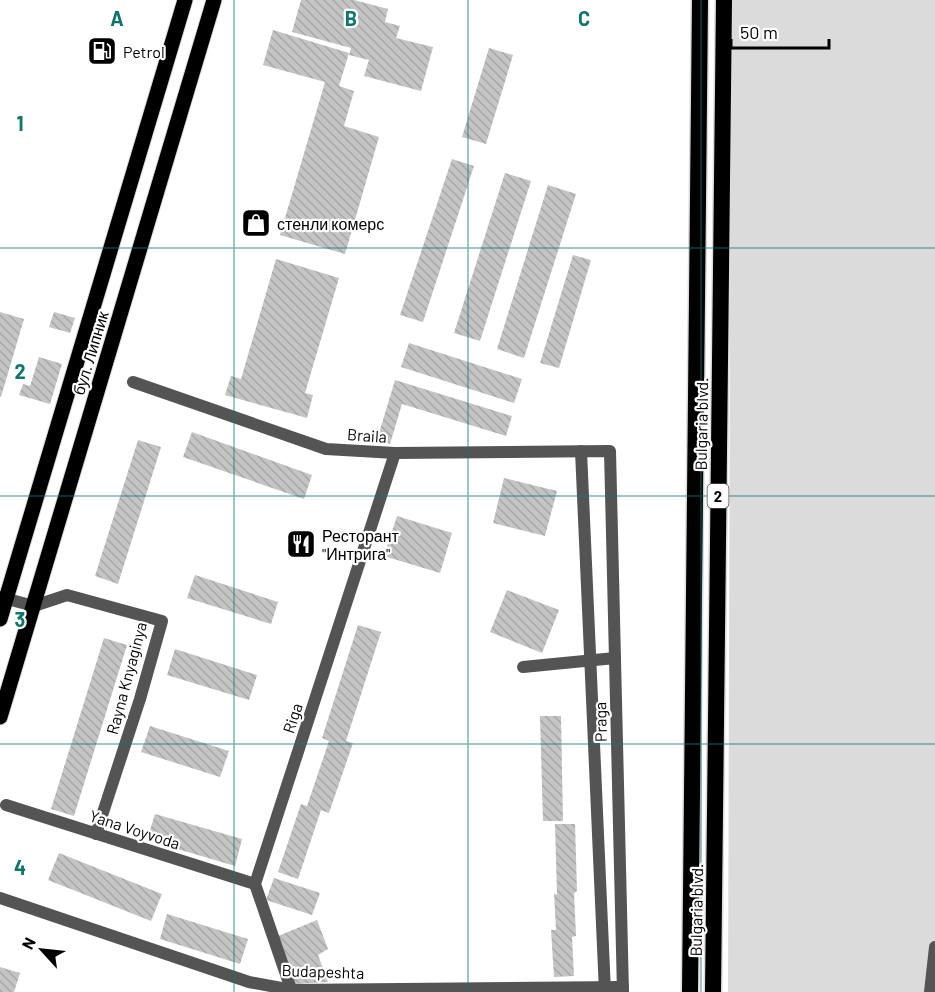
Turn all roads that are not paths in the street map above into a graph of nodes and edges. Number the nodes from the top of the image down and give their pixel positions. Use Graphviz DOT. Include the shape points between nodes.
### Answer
graph roads {
  1 [pos="185,0"];
  2 [pos="214,0"];
  3 [pos="700,0"];
  4 [pos="724,0"];
  5 [pos="133,382"];
  6 [pos="581,451"];
  7 [pos="610,451"];
  8 [pos="394,453"];
  9 [pos="3,597"];
  10 [pos="34,606"];
  11 [pos="0,619"];
  12 [pos="615,658"];
  13 [pos="590,660"];
  14 [pos="523,667"];
  15 [pos="0,717"];
  16 [pos="6,804"];
  17 [pos="96,834"];
  18 [pos="255,884"];
  19 [pos="0,898"];
  20 [pos="935,947"];
  21 [pos="247,987"];
  22 [pos="605,989"];
  23 [pos="623,989"];
  24 [pos="292,991"];
  25 [pos="690,992"];
  26 [pos="713,992"];
  27 [pos="930,992"];
  1 -- 9 [label="main road, бул. Липник"];
  2 -- 10 [label="main road, бул. Липник"];
  3 -- 25 [label="highway, Bulgaria blvd. / 2"];
  4 -- 26 [label="highway, Bulgaria blvd. / 2"];
  5 -- 8 [label="street, Braila" via="326,449"];
  6 -- 7 [label="street, Braila"];
  6 -- 8 [label="street, Braila"];
  6 -- 13 [label="street"];
  7 -- 12 [label="street, Praga"];
  8 -- 18 [label="street, Riga"];
  9 -- 10 [label="street"];
  9 -- 11 [label="main road, бул. Липник"];
  10 -- 15 [label="main road, бул. Липник"];
  10 -- 17 [label="street, Rayna Knyaginya" via="67,595 162,621"];
  12 -- 13 [label="street"];
  12 -- 23 [label="street, Praga"];
  13 -- 14 [label="street"];
  13 -- 22 [label="street"];
  16 -- 17 [label="street, Yana Voyvoda"];
  17 -- 18 [label="street, Yana Voyvoda"];
  18 -- 24 [label="street"];
  19 -- 21 [label="street, Budapeshta"];
  20 -- 27 [label="street"];
  21 -- 24 [label="street, Budapeshta"];
  22 -- 23 [label="street, Budapeshta"];
  22 -- 24 [label="street, Budapeshta"];
}
